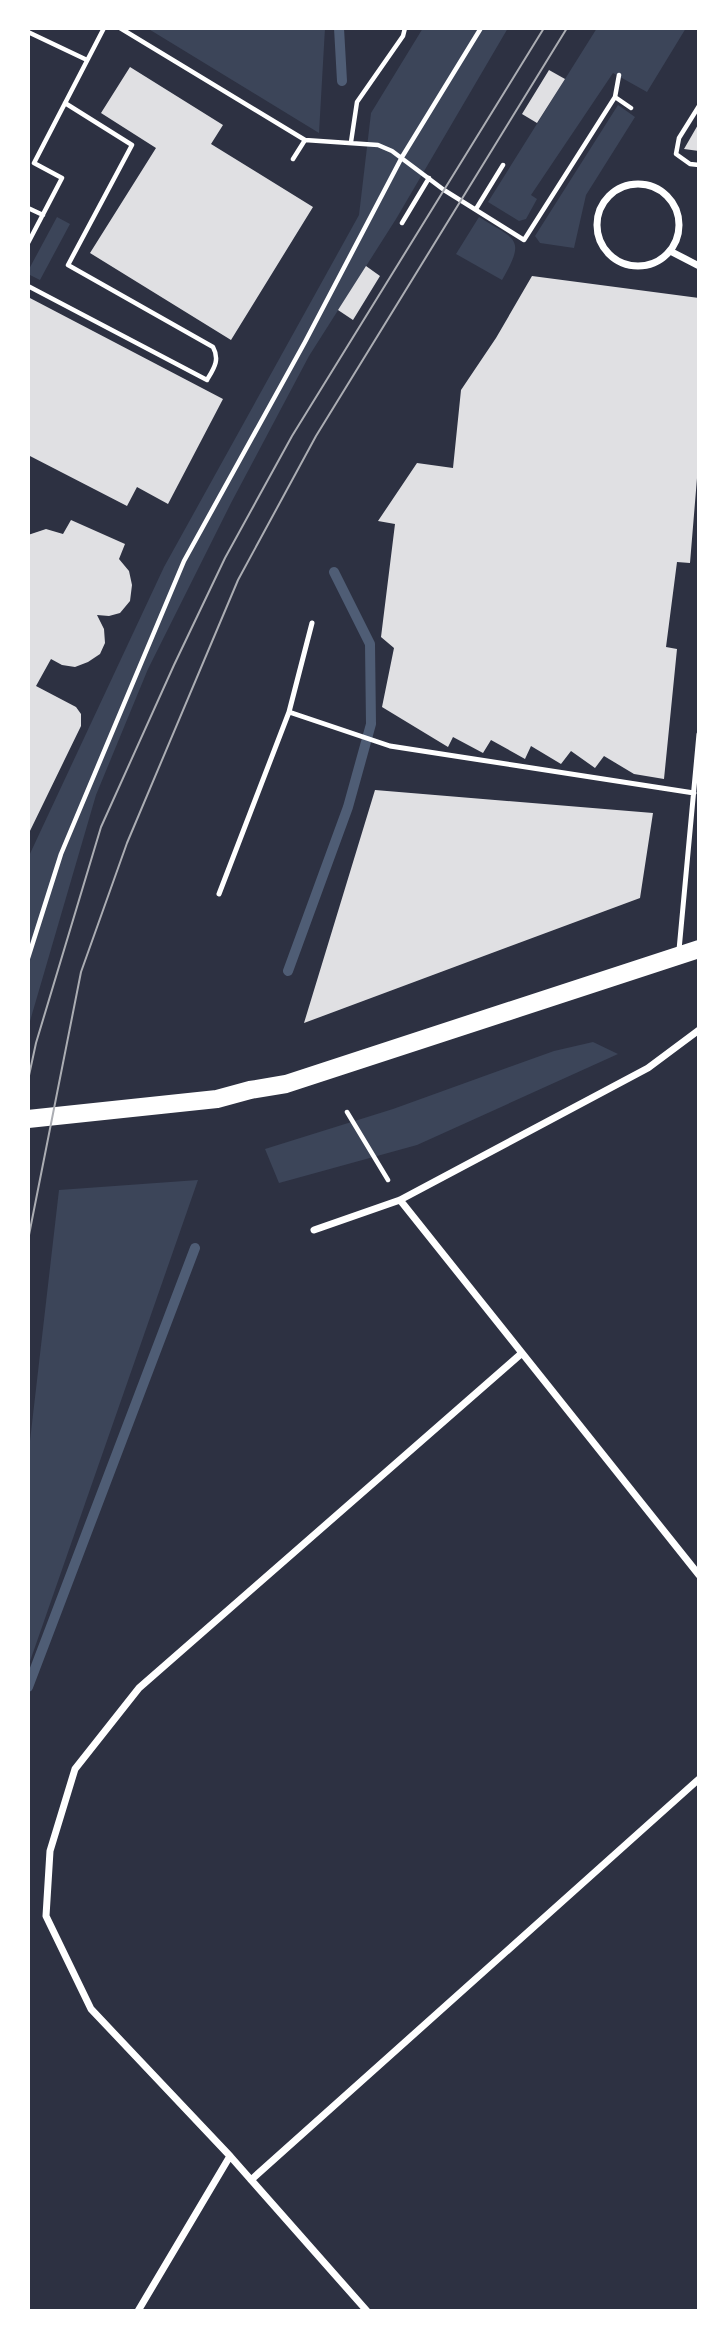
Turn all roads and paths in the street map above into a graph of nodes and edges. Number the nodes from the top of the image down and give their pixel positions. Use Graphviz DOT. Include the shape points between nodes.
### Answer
graph roads {
  1 [pos="104,28"];
  2 [pos="120,28"];
  3 [pos="405,28"];
  4 [pos="481,28"];
  5 [pos="128,30"];
  6 [pos="28,32"];
  7 [pos="87,60"];
  8 [pos="619,75"];
  9 [pos="615,97"];
  10 [pos="65,103"];
  11 [pos="699,106"];
  12 [pos="631,108"];
  13 [pos="305,140"];
  14 [pos="351,142"];
  15 [pos="402,157"];
  16 [pos="293,159"];
  17 [pos="503,165"];
  18 [pos="699,165"];
  19 [pos="429,178"];
  20 [pos="28,208"];
  21 [pos="476,209"];
  22 [pos="43,215"];
  23 [pos="402,223"];
  24 [pos="28,243"];
  25 [pos="670,251"];
  26 [pos="699,266"];
  27 [pos="28,286"];
  28 [pos="312,623"];
  29 [pos="289,712"];
  30 [pos="699,734"];
  31 [pos="694,793"];
  32 [pos="219,894"];
  33 [pos="699,949"];
  34 [pos="678,957"];
  35 [pos="28,958"];
  36 [pos="699,1030"];
  37 [pos="347,1112"];
  38 [pos="28,1119"];
  39 [pos="400,1200"];
  40 [pos="314,1230"];
  41 [pos="522,1353"];
  42 [pos="699,1575"];
  43 [pos="699,1779"];
  44 [pos="230,2156"];
  45 [pos="251,2180"];
  46 [pos="138,2311"];
  47 [pos="367,2311"];
  1 -- 7 [label="path"];
  2 -- 5 [label="path"];
  3 -- 14 [label="path" via="357,102"];
  4 -- 15 [label="path"];
  5 -- 13 [label="path"];
  6 -- 7 [label="path"];
  7 -- 10 [label="path"];
  8 -- 9 [label="path"];
  9 -- 12 [label="path"];
  9 -- 21 [label="path" via="524,240"];
  10 -- 22 [label="path" via="34,163 62,178"];
  10 -- 27 [label="path" via="132,145 68,265 213,347 215,366 207,380"];
  11 -- 18 [label="path" via="679,138 676,154"];
  13 -- 14 [label="path"];
  13 -- 16 [label="path"];
  14 -- 15 [label="path" via="378,145"];
  15 -- 19 [label="path"];
  15 -- 35 [label="path" via="184,561 61,854"];
  17 -- 21 [label="path"];
  19 -- 21 [label="path"];
  19 -- 23 [label="path"];
  20 -- 22 [label="path"];
  22 -- 24 [label="path"];
  25 -- 25 [label="street" via="660,260 633,266 608,253 597,228 604,201 613,192 638,184 663,192 678,213 680,227"];
  25 -- 26 [label="street"];
  28 -- 29 [label="lane"];
  29 -- 31 [label="lane" via="390,746"];
  29 -- 32 [label="lane"];
  30 -- 31 [label="lane"];
  31 -- 34 [label="lane"];
  33 -- 34 [label="main road"];
  34 -- 38 [label="main road" via="321,1073 217,1099"];
  36 -- 39 [label="street" via="648,1068"];
  37 -- 39 [label="path"];
  39 -- 40 [label="street"];
  39 -- 41 [label="street"];
  41 -- 42 [label="street"];
  41 -- 44 [label="street" via="139,1688 75,1769 50,1852 46,1916 91,2008"];
  43 -- 45 [label="street"];
  44 -- 45 [label="street"];
  44 -- 46 [label="street"];
  45 -- 47 [label="street"];
}
